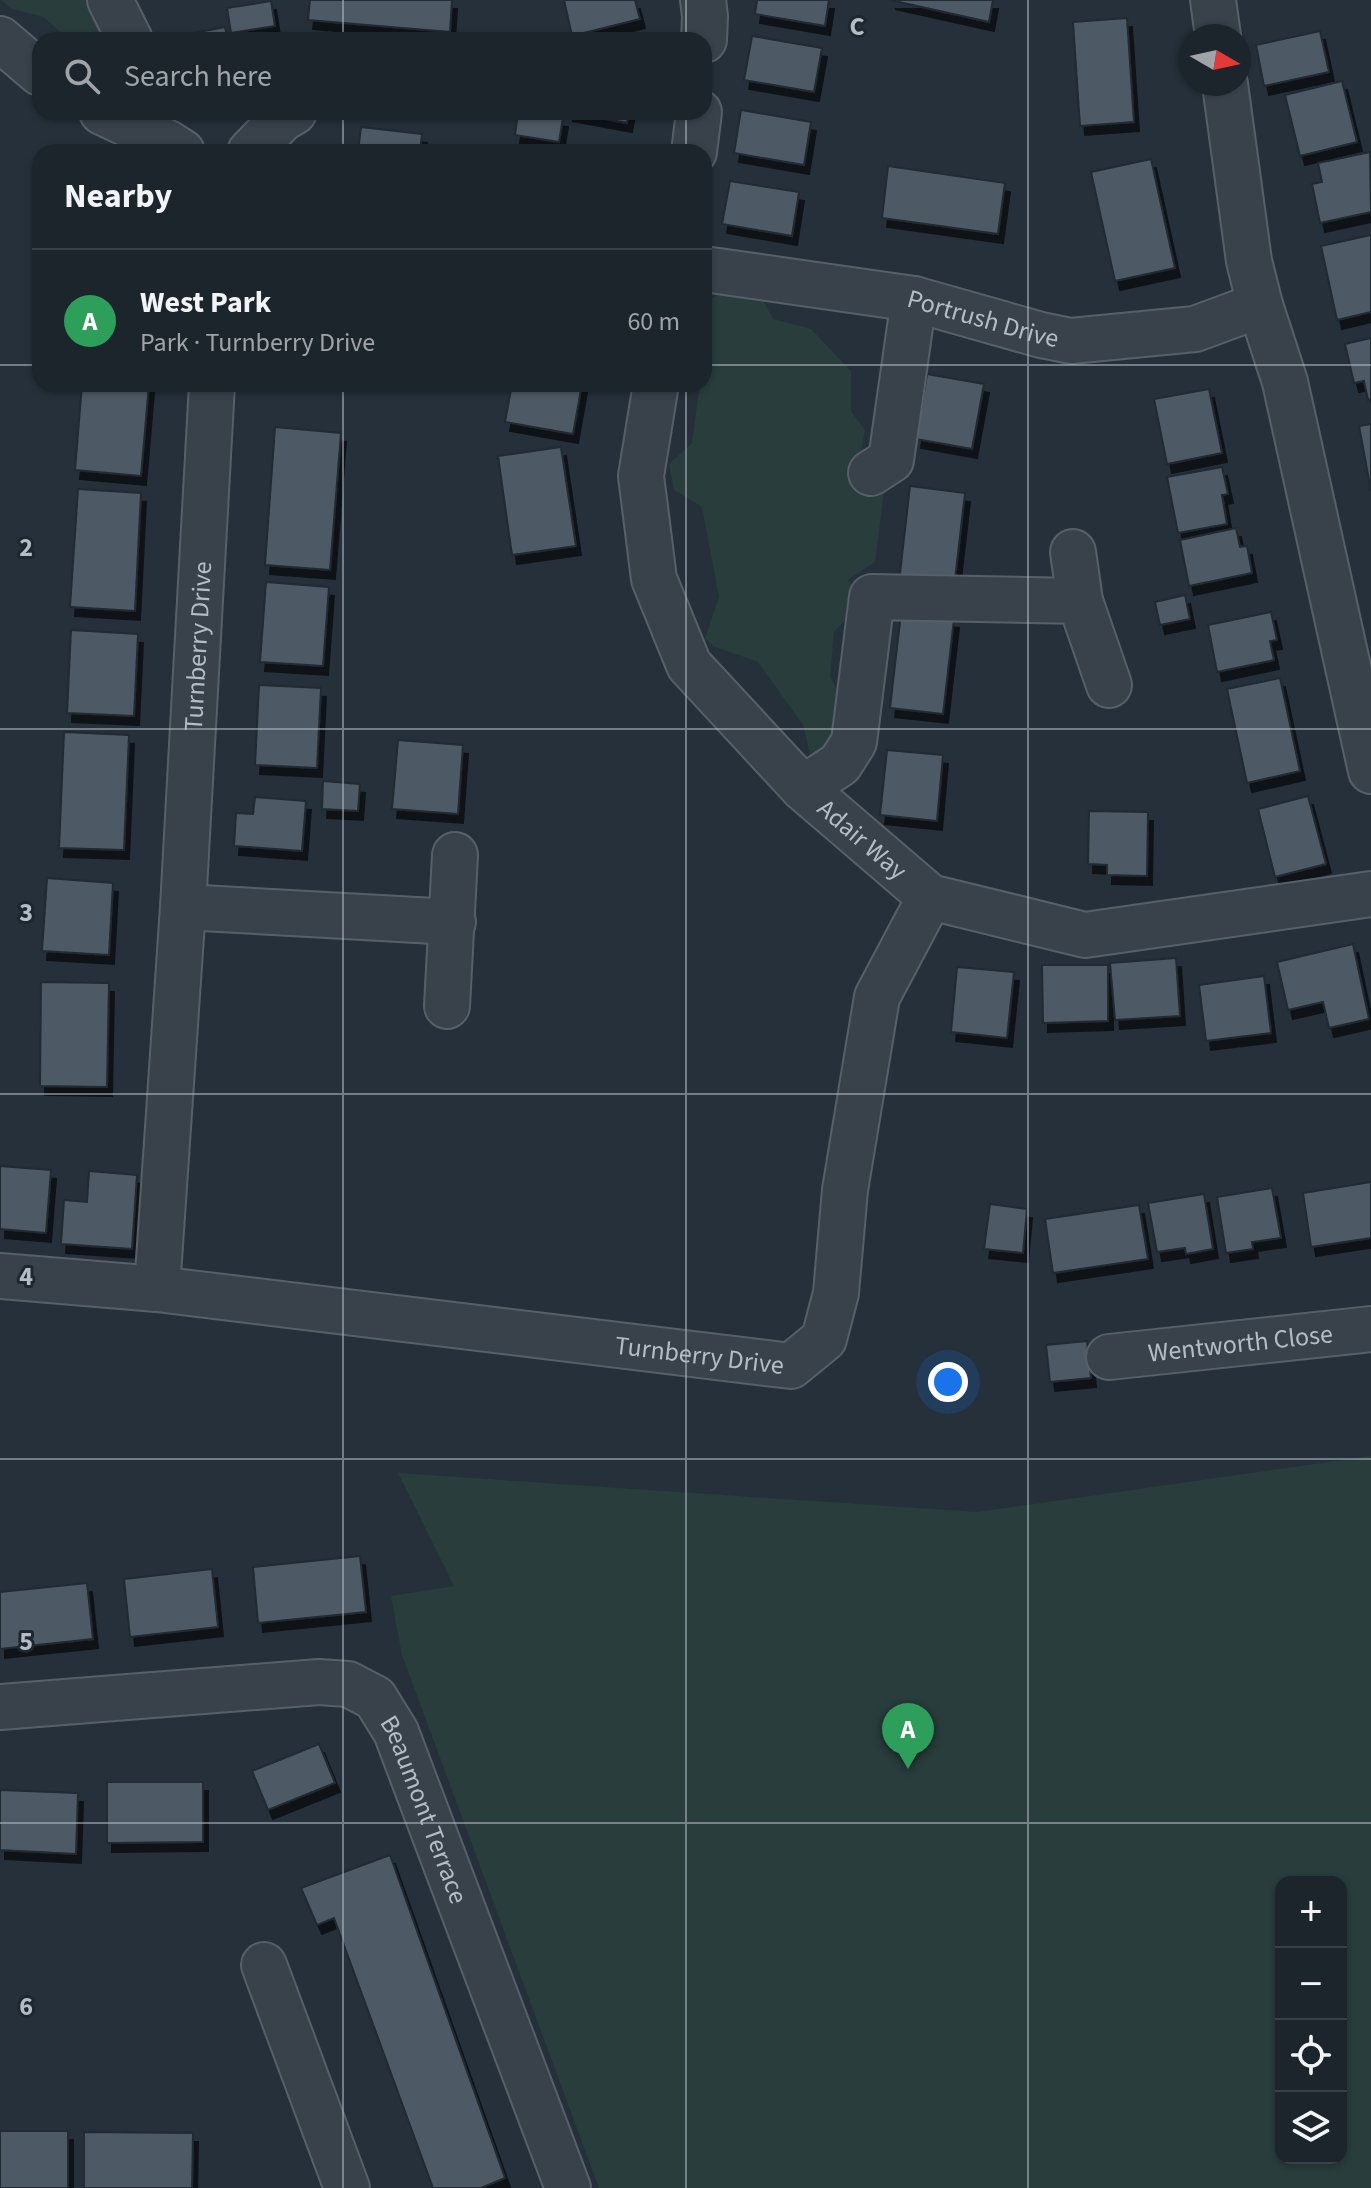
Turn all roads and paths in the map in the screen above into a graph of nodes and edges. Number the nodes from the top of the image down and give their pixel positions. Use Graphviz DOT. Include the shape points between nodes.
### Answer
graph roads {
  1 [pos="110,0"];
  2 [pos="703,0"];
  3 [pos="1213,0"];
  4 [pos="1216,24"];
  5 [pos="126,32"];
  6 [pos="704,32"];
  7 [pos="0,39"];
  8 [pos="32,66"];
  9 [pos="1227,96"];
  10 [pos="126,120"];
  11 [pos="281,120"];
  12 [pos="698,120"];
  13 [pos="170,144"];
  14 [pos="258,144"];
  15 [pos="695,144"];
  16 [pos="712,270"];
  17 [pos="914,299"];
  18 [pos="1260,305"];
  19 [pos="212,392"];
  20 [pos="655,392"];
  21 [pos="871,473"];
  22 [pos="1073,552"];
  23 [pos="1080,601"];
  24 [pos="1109,685"];
  25 [pos="1371,771"];
  26 [pos="803,788"];
  27 [pos="455,855"];
  28 [pos="1371,894"];
  29 [pos="930,897"];
  30 [pos="183,907"];
  31 [pos="453,922"];
  32 [pos="447,1006"];
  33 [pos="0,1276"];
  34 [pos="157,1289"];
  35 [pos="1371,1329"];
  36 [pos="1109,1357"];
  37 [pos="0,1707"];
  38 [pos="264,1965"];
  39 [pos="347,2188"];
  40 [pos="568,2188"];
  1 -- 5 [label="street"];
  2 -- 6 [label="street"];
  3 -- 4 [label="street"];
  7 -- 8 [label="street"];
  9 -- 18 [label="street"];
  10 -- 13 [label="street"];
  11 -- 14 [label="street"];
  12 -- 15 [label="street"];
  16 -- 17 [label="street, Portrush Drive"];
  17 -- 18 [label="street, Portrush Drive" via="1071,341 1195,329"];
  17 -- 21 [label="street" via="891,460"];
  18 -- 25 [label="street" via="1292,413"];
  19 -- 30 [label="street, Turnberry Drive"];
  20 -- 26 [label="street, Adair Way" via="641,476 654,579 689,665"];
  22 -- 23 [label="street"];
  23 -- 24 [label="street"];
  23 -- 26 [label="street" via="872,597 854,742 840,764"];
  26 -- 29 [label="street, Adair Way"];
  27 -- 31 [label="street"];
  28 -- 29 [label="street, Adair Way" via="1085,935"];
  29 -- 34 [label="street, Turnberry Drive" via="877,997 845,1190 836,1293 824,1339 791,1366"];
  30 -- 31 [label="street"];
  30 -- 34 [label="street, Turnberry Drive"];
  31 -- 32 [label="street"];
  33 -- 34 [label="street, Turnberry Drive"];
  35 -- 36 [label="street, Wentworth Close"];
  37 -- 40 [label="street, Beaumont Terrace" via="319,1682 348,1684 375,1698 396,1732"];
  38 -- 39 [label="street"];
}
